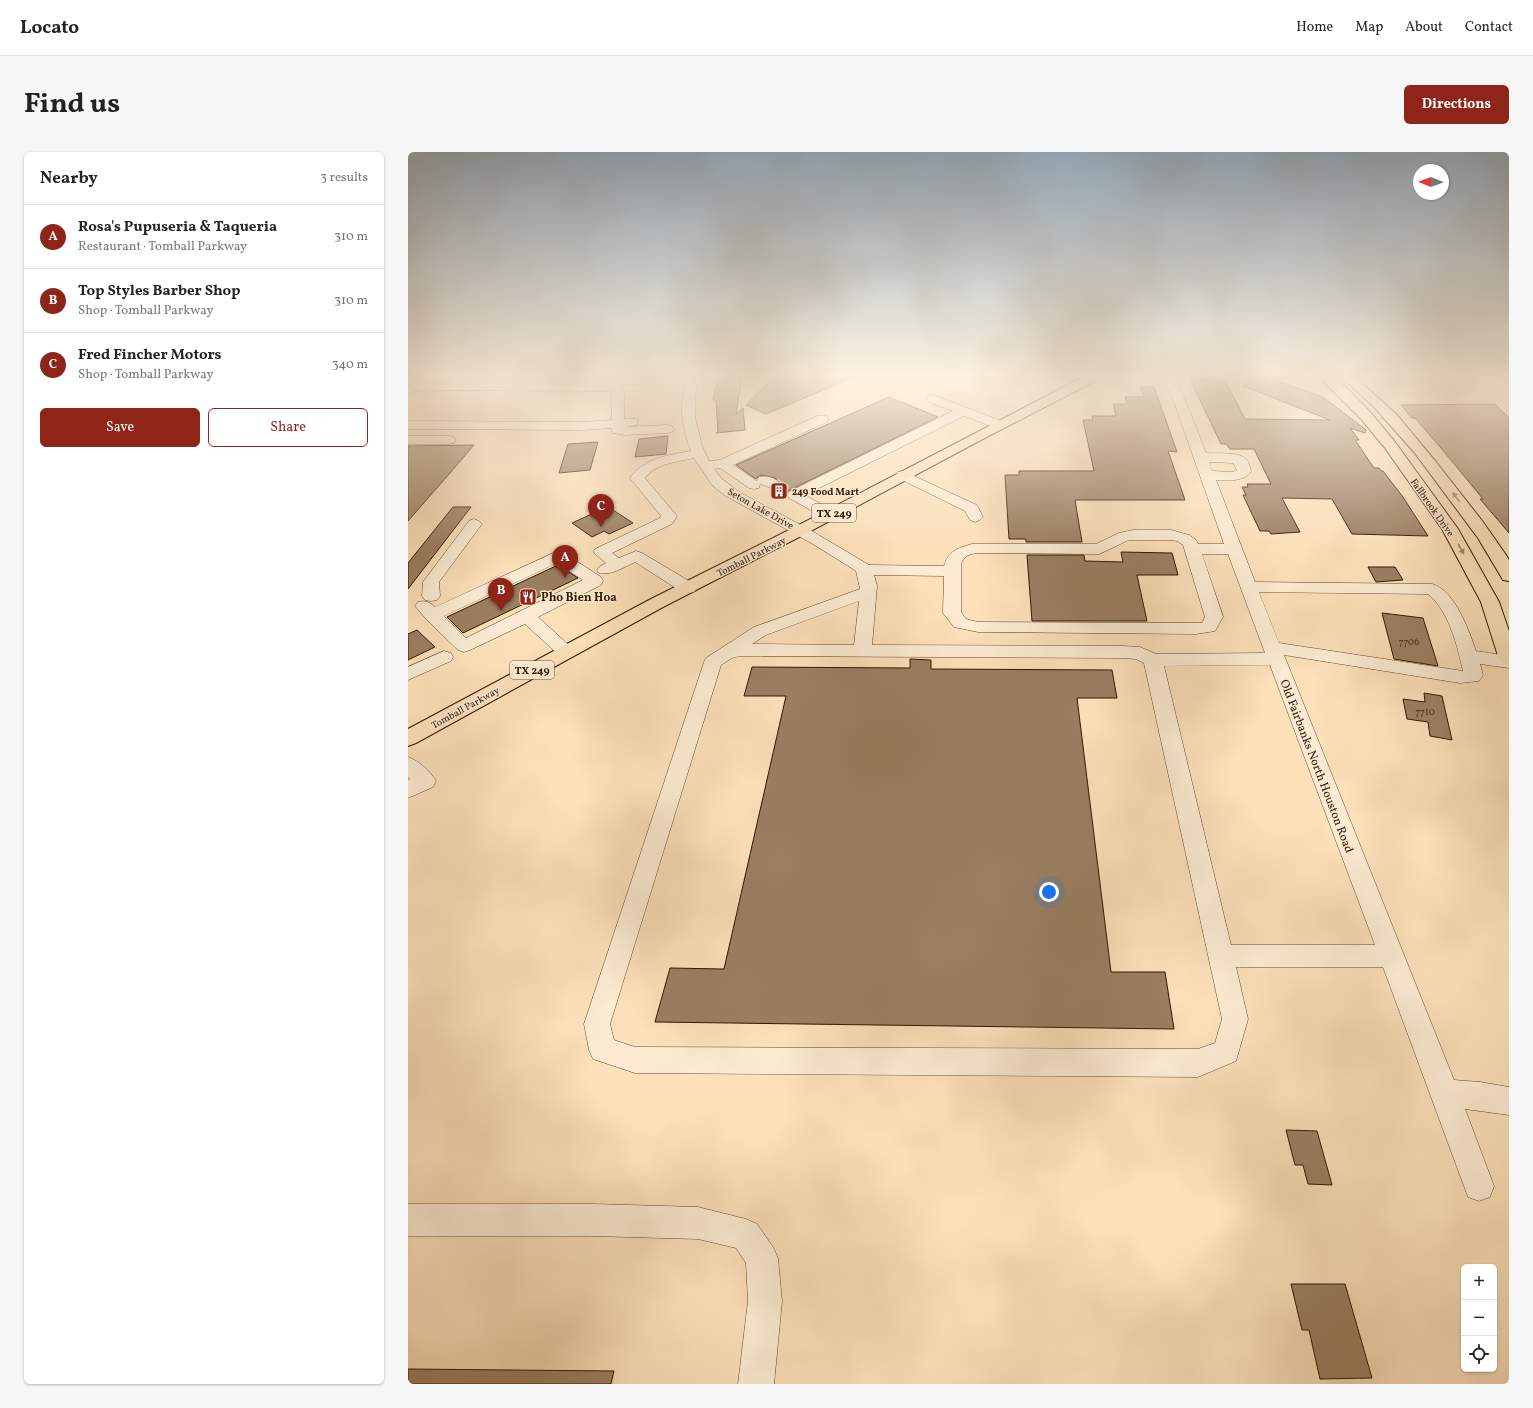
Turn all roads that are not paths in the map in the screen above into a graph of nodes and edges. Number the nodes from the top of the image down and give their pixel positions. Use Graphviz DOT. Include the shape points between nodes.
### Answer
graph roads {
  1 [pos="483,433"];
  2 [pos="693,433"];
  3 [pos="790,433"];
  4 [pos="917,433"];
  5 [pos="984,433"];
  6 [pos="1192,433"];
  7 [pos="1381,433"];
  8 [pos="1406,433"];
  9 [pos="478,438"];
  10 [pos="408,440"];
  11 [pos="462,440"];
  12 [pos="1390,445"];
  13 [pos="1417,446"];
  14 [pos="703,460"];
  15 [pos="723,464"];
  16 [pos="903,475"];
  17 [pos="764,483"];
  18 [pos="830,514"];
  19 [pos="975,517"];
  20 [pos="474,524"];
  21 [pos="801,530"];
  22 [pos="1192,549"];
  23 [pos="1234,549"];
  24 [pos="617,564"];
  25 [pos="1507,568"];
  26 [pos="864,570"];
  27 [pos="952,571"];
  28 [pos="1424,571"];
  29 [pos="590,577"];
  30 [pos="1248,587"];
  31 [pos="688,588"];
  32 [pos="868,592"];
  33 [pos="1437,592"];
  34 [pos="429,606"];
  35 [pos="527,616"];
  36 [pos="862,651"];
  37 [pos="566,652"];
  38 [pos="726,653"];
  39 [pos="1274,653"];
  40 [pos="444,656"];
  41 [pos="1469,656"];
  42 [pos="1153,660"];
  43 [pos="1509,660"];
  44 [pos="408,674"];
  45 [pos="408,738"];
  46 [pos="408,765"];
  47 [pos="408,790"];
  48 [pos="1221,956"];
  49 [pos="1391,956"];
  50 [pos="1445,1094"];
  51 [pos="1509,1102"];
  52 [pos="1479,1186"];
  53 [pos="408,1220"];
  54 [pos="756,1384"];
  1 -- 9 [label="street"];
  2 -- 14 [label="street, Seton Lake Drive"];
  3 -- 15 [label="street"];
  4 -- 18 [label="street" via="790,494"];
  5 -- 16 [label="main road, Tomball Parkway / TX 249"];
  6 -- 23 [label="street, Old Fairbanks North Houston Road"];
  7 -- 12 [label="main road, Fallbrook Drive"];
  8 -- 13 [label="main road, Fallbrook Drive"];
  10 -- 11 [label="street"];
  12 -- 13 [label="main road"];
  12 -- 43 [label="main road, Fallbrook Drive, one-way" via="1459,545 1490,602"];
  25 -- 13 [label="main road, Fallbrook Drive, one-way"];
  14 -- 15 [label="street"];
  14 -- 21 [label="street, Seton Lake Drive" via="717,482"];
  14 -- 24 [label="street" via="657,462 641,471 637,478 669,516 667,521 601,552"];
  15 -- 17 [label="street"];
  16 -- 18 [label="main road, Tomball Parkway / TX 249"];
  16 -- 19 [label="street" via="972,508"];
  18 -- 21 [label="main road, Tomball Parkway / TX 249"];
  20 -- 34 [label="street" via="431,582"];
  21 -- 26 [label="street, Seton Lake Drive"];
  21 -- 31 [label="main road, Tomball Parkway / TX 249"];
  22 -- 23 [label="street"];
  22 -- 27 [label="street" via="1190,543 1183,538 1171,535 1125,536 1099,549 978,548 958,554 952,560"];
  22 -- 27 [label="street" via="1214,617 1209,627 1196,629 978,627 960,622 952,613"];
  23 -- 30 [label="street, Old Fairbanks North Houston Road"];
  24 -- 29 [label="street"];
  24 -- 31 [label="street" via="636,556"];
  26 -- 27 [label="street"];
  26 -- 32 [label="street" via="869,586"];
  28 -- 33 [label="street"];
  29 -- 34 [label="street" via="558,556"];
  29 -- 35 [label="street" via="595,581"];
  30 -- 33 [label="street" via="1427,588"];
  30 -- 39 [label="street, Old Fairbanks North Houston Road"];
  31 -- 37 [label="main road, Tomball Parkway / TX 249"];
  32 -- 36 [label="street"];
  32 -- 38 [label="street" via="760,631"];
  33 -- 41 [label="street" via="1460,631"];
  34 -- 35 [label="street" via="464,646"];
  35 -- 37 [label="street"];
  36 -- 38 [label="street" via="740,650"];
  36 -- 42 [label="street" via="1123,652 1140,653"];
  37 -- 45 [label="main road, Tomball Parkway / TX 249"];
  38 -- 48 [label="street" via="713,662 597,1024 603,1050 635,1060 1198,1063 1226,1052 1235,1019"];
  39 -- 41 [label="street" via="1468,678 1474,675"];
  39 -- 42 [label="street"];
  39 -- 49 [label="street, Old Fairbanks North Houston Road"];
  40 -- 44 [label="street"];
  41 -- 43 [label="street"];
  42 -- 48 [label="street"];
  46 -- 47 [label="street" via="425,781"];
  48 -- 49 [label="street"];
  49 -- 50 [label="street, Old Fairbanks North Houston Road"];
  50 -- 51 [label="street" via="1480,1096"];
  50 -- 52 [label="street, Old Fairbanks North Houston Road"];
  53 -- 54 [label="street" via="698,1223 746,1235 762,1258 765,1302"];
}
